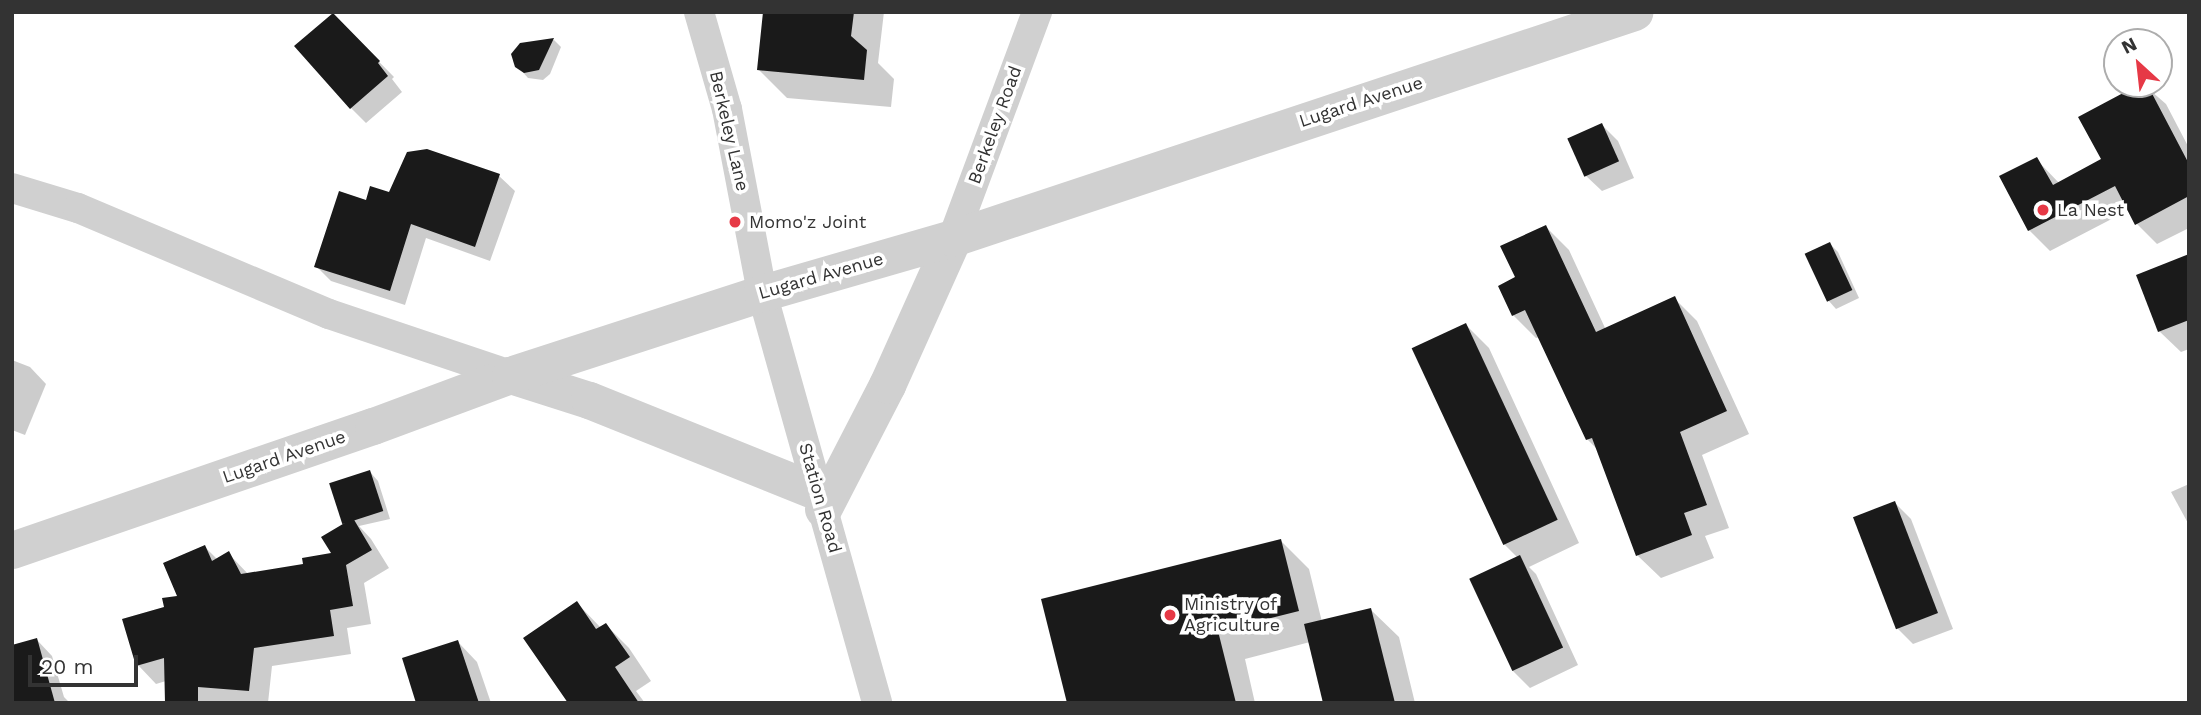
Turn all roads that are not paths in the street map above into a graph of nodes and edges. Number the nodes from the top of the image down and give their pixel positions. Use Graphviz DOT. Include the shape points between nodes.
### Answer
graph roads {
  1 [pos="699,12"];
  2 [pos="1037,12"];
  3 [pos="1634,12"];
  4 [pos="12,188"];
  5 [pos="953,237"];
  6 [pos="762,293"];
  7 [pos="510,375"];
  8 [pos="820,501"];
  9 [pos="12,550"];
  10 [pos="877,703"];
  1 -- 6 [label="street, Berkeley Lane" via="727,109"];
  2 -- 5 [label="street, Berkeley Road"];
  3 -- 5 [label="street, Lugard Avenue"];
  4 -- 7 [label="street" via="78,208 329,314"];
  5 -- 6 [label="street, Lugard Avenue"];
  5 -- 8 [label="street" via="887,385"];
  6 -- 7 [label="street, Lugard Avenue"];
  6 -- 8 [label="street, Station Road"];
  7 -- 8 [label="street" via="589,400"];
  7 -- 9 [label="street, Lugard Avenue"];
  8 -- 10 [label="street, Station Road"];
}
